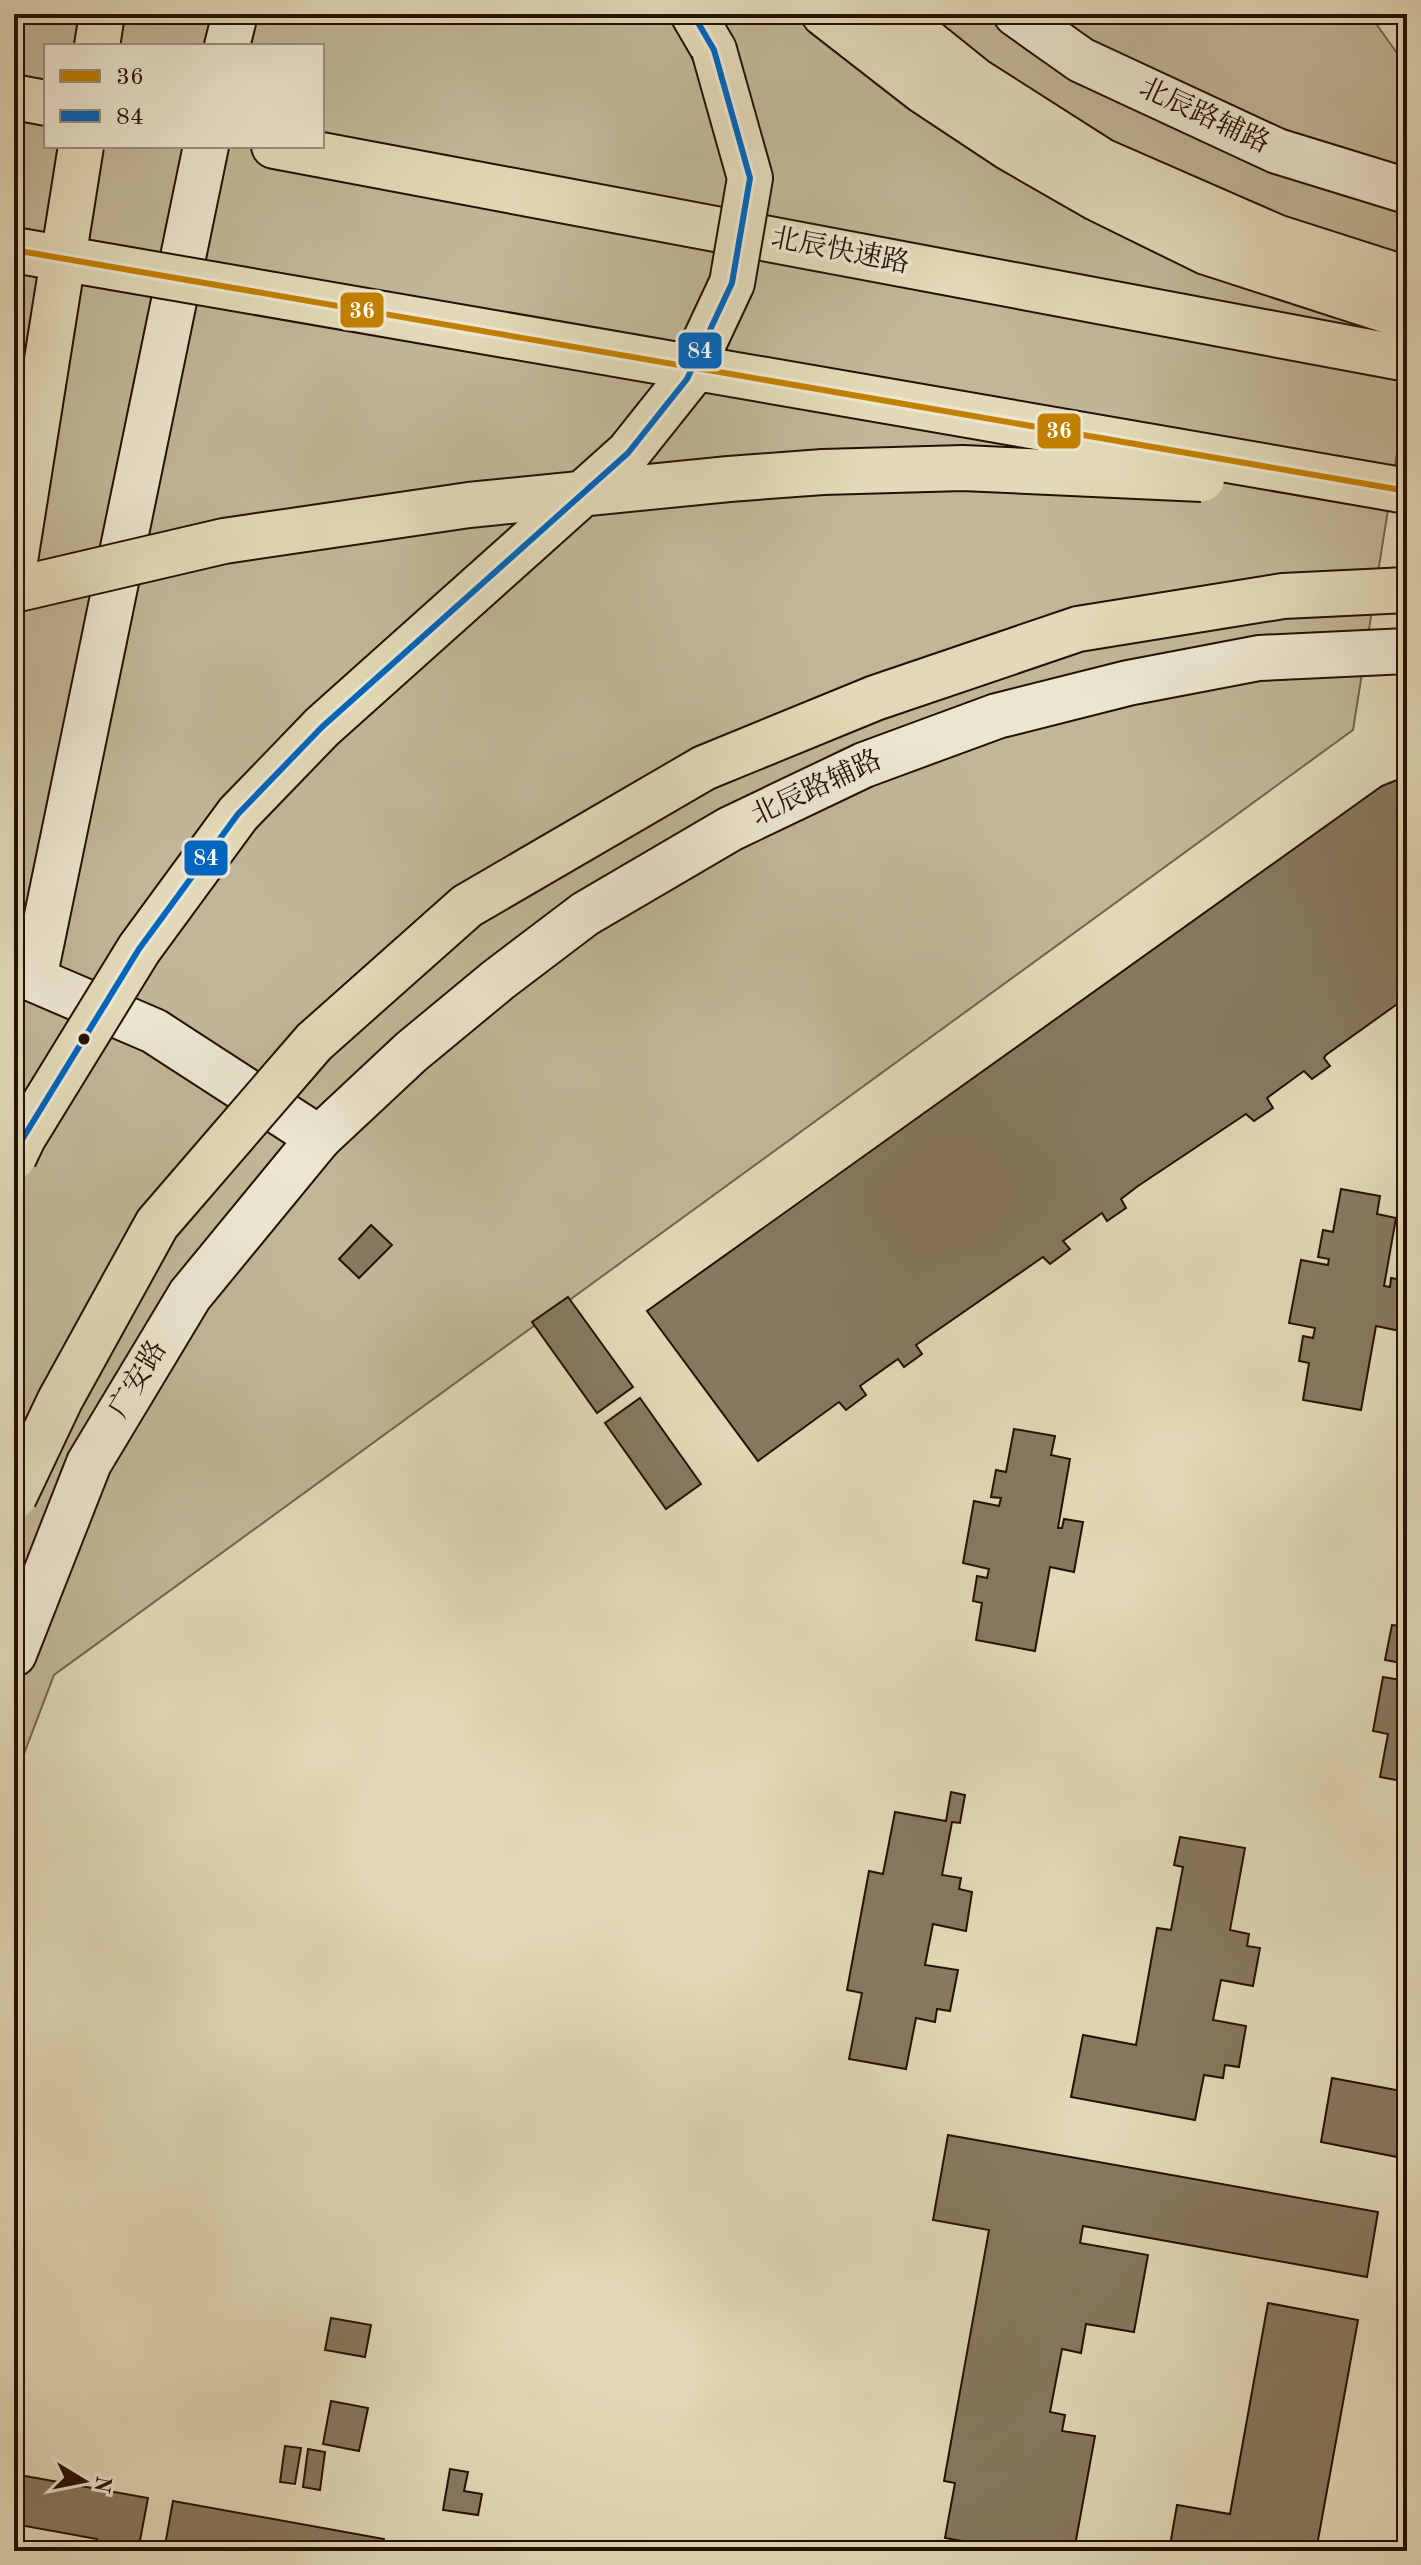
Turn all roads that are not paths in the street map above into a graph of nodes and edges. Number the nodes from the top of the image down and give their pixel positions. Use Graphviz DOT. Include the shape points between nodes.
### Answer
graph roads {
  1 [pos="102,14"];
  2 [pos="693,14"];
  3 [pos="824,14"];
  4 [pos="893,14"];
  5 [pos="1016,14"];
  6 [pos="97,44"];
  7 [pos="14,97"];
  8 [pos="44,103"];
  9 [pos="81,148"];
  10 [pos="206,148"];
  11 [pos="285,148"];
  12 [pos="1407,191"];
  13 [pos="14,250"];
  14 [pos="1407,279"];
  15 [pos="1407,317"];
  16 [pos="1407,359"];
  17 [pos="1399,490"];
  18 [pos="14,567"];
  19 [pos="14,590"];
  20 [pos="1407,590"];
  21 [pos="1407,651"];
  22 [pos="24,975"];
  23 [pos="319,1138"];
  24 [pos="14,1157"];
  25 [pos="14,1497"];
  26 [pos="14,1654"];
  1 -- 6 [label="highway"];
  2 -- 24 [label="highway, bridge" via="714,50 750,178 732,283 687,379 628,453 322,727 238,814 139,949"];
  3 -- 15 [label="highway" via="923,91 1096,198 1206,252"];
  4 -- 14 [label="highway" via="975,80 1102,161 1276,237"];
  5 -- 12 [label="main road, 北辰路辅路" via="1081,60 1277,151"];
  7 -- 8 [label="highway"];
  9 -- 18 [label="highway, bridge"];
  10 -- 22 [label="main road"];
  11 -- 16 [label="highway, 北辰快速路"];
  13 -- 17 [label="highway, bridge"];
  17 -- 19 [label="highway, bridge" via="963,468 776,475 469,505 224,541"];
  20 -- 25 [label="highway, bridge" via="1283,596 1078,629 875,698 704,768 467,906 314,1042 157,1224 60,1400"];
  21 -- 23 [label="main road, 北辰路辅路" via="1259,658 1128,683 997,716 864,765 730,829 585,914 411,1052"];
  22 -- 23 [label="main road" via="154,1031"];
  23 -- 26 [label="main road, 广安路" via="190,1295 89,1463"];
}
